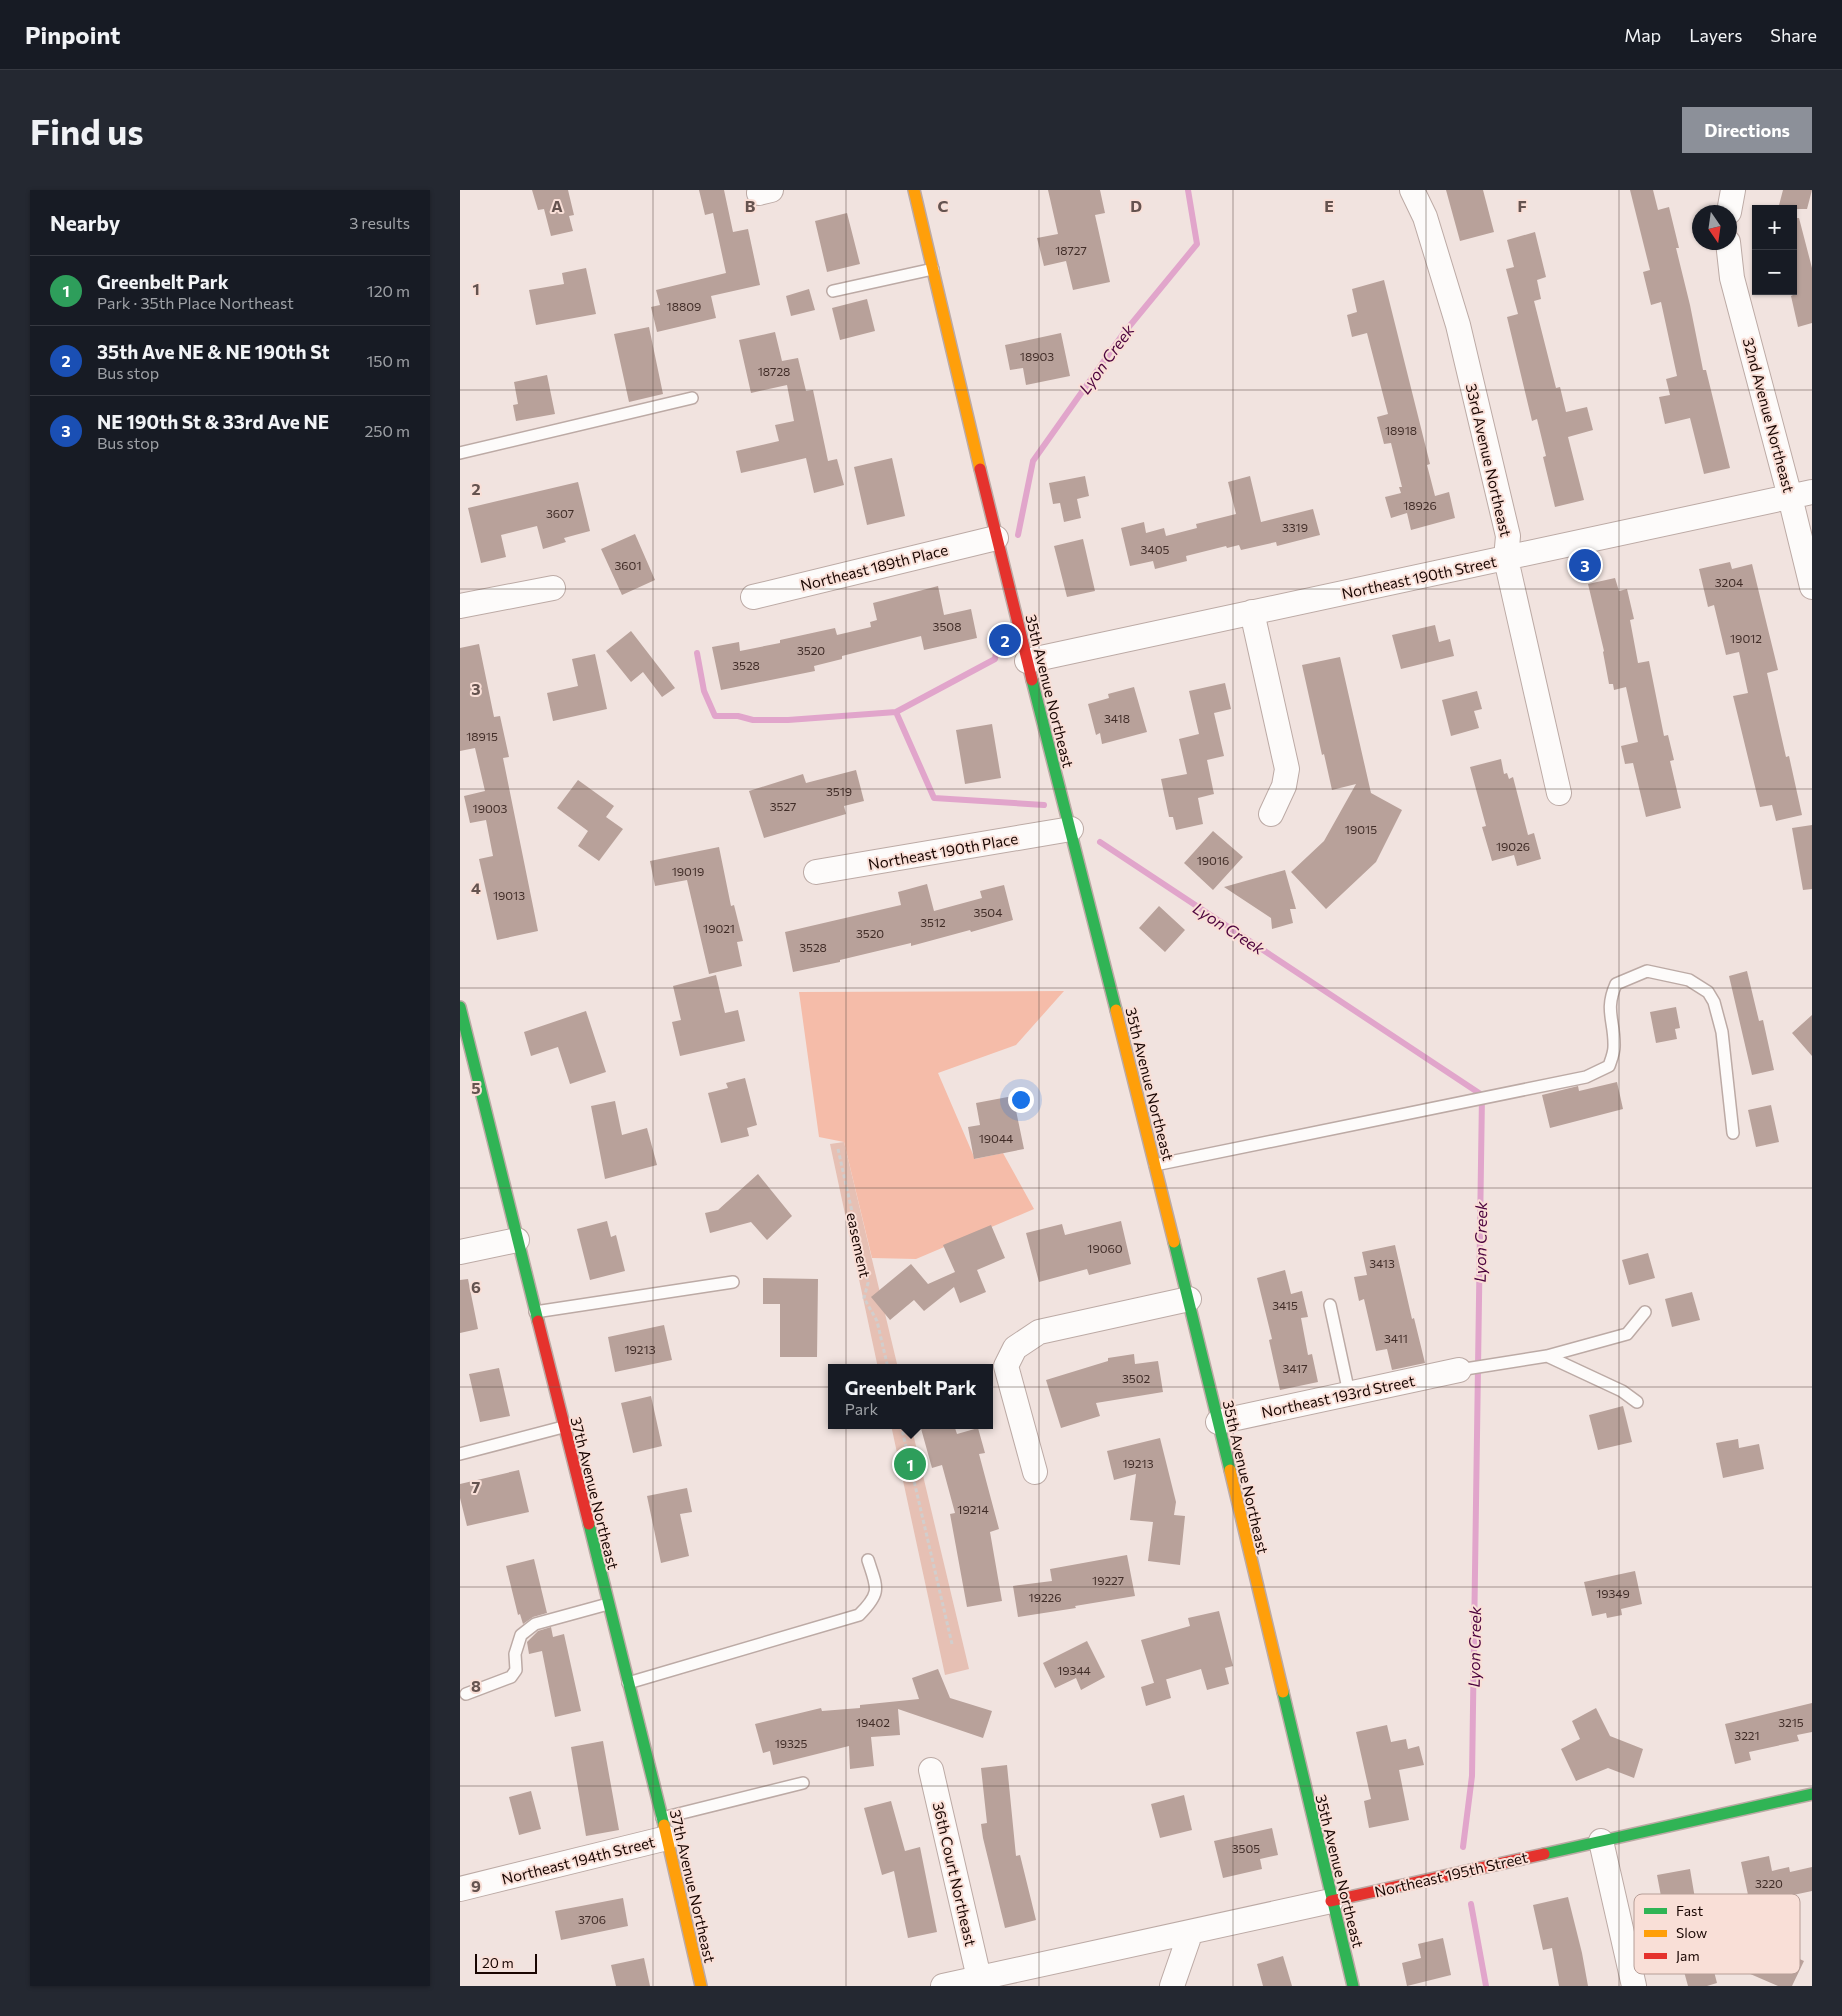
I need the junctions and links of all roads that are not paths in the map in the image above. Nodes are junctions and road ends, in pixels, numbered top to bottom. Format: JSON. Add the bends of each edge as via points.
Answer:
{"nodes":[{"id":1,"x":914,"y":190,"type":"edge"},
{"id":2,"x":1412,"y":190,"type":"edge"},
{"id":3,"x":1733,"y":190,"type":"edge"},
{"id":4,"x":1730,"y":205,"type":"edge"},
{"id":5,"x":1729,"y":250,"type":"edge"},
{"id":6,"x":933,"y":269,"type":"junction"},
{"id":7,"x":833,"y":292,"type":"dead end"},
{"id":8,"x":692,"y":398,"type":"dead end"},
{"id":9,"x":460,"y":453,"type":"edge"},
{"id":10,"x":1801,"y":494,"type":"edge"},
{"id":11,"x":996,"y":538,"type":"junction"},
{"id":12,"x":1506,"y":558,"type":"junction"},
{"id":13,"x":1812,"y":587,"type":"edge"},
{"id":14,"x":553,"y":588,"type":"dead end"},
{"id":15,"x":753,"y":597,"type":"dead end"},
{"id":16,"x":460,"y":606,"type":"edge"},
{"id":17,"x":1252,"y":612,"type":"junction"},
{"id":18,"x":1027,"y":661,"type":"junction"},
{"id":19,"x":1560,"y":793,"type":"dead end"},
{"id":20,"x":1271,"y":814,"type":"dead end"},
{"id":21,"x":1071,"y":829,"type":"junction"},
{"id":22,"x":816,"y":872,"type":"dead end"},
{"id":23,"x":460,"y":1006,"type":"edge"},
{"id":24,"x":1733,"y":1133,"type":"dead end"},
{"id":25,"x":1155,"y":1165,"type":"junction"},
{"id":26,"x":517,"y":1240,"type":"junction"},
{"id":27,"x":460,"y":1252,"type":"edge"},
{"id":28,"x":732,"y":1282,"type":"dead end"},
{"id":29,"x":1189,"y":1299,"type":"junction"},
{"id":30,"x":1330,"y":1305,"type":"dead end"},
{"id":31,"x":535,"y":1312,"type":"junction"},
{"id":32,"x":1645,"y":1312,"type":"dead end"},
{"id":33,"x":1547,"y":1356,"type":"junction"},
{"id":34,"x":1459,"y":1370,"type":"joint"},
{"id":35,"x":1349,"y":1393,"type":"junction"},
{"id":36,"x":1637,"y":1402,"type":"dead end"},
{"id":37,"x":1218,"y":1422,"type":"junction"},
{"id":38,"x":563,"y":1427,"type":"junction"},
{"id":39,"x":460,"y":1454,"type":"edge"},
{"id":40,"x":1036,"y":1472,"type":"dead end"},
{"id":41,"x":868,"y":1560,"type":"dead end"},
{"id":42,"x":608,"y":1604,"type":"junction"},
{"id":43,"x":628,"y":1683,"type":"junction"},
{"id":44,"x":466,"y":1694,"type":"dead end"},
{"id":45,"x":931,"y":1770,"type":"dead end"},
{"id":46,"x":803,"y":1783,"type":"dead end"},
{"id":47,"x":1812,"y":1794,"type":"edge"},
{"id":48,"x":664,"y":1828,"type":"junction"},
{"id":49,"x":1600,"y":1841,"type":"junction"},
{"id":50,"x":460,"y":1889,"type":"edge"},
{"id":51,"x":1331,"y":1901,"type":"junction"},
{"id":52,"x":1190,"y":1934,"type":"junction"},
{"id":53,"x":978,"y":1978,"type":"junction"},
{"id":54,"x":701,"y":1986,"type":"edge"},
{"id":55,"x":943,"y":1986,"type":"edge"},
{"id":56,"x":1172,"y":1986,"type":"edge"},
{"id":57,"x":1353,"y":1986,"type":"edge"},
{"id":58,"x":1634,"y":1986,"type":"edge"}],
"edges":[{"from":1,"to":6,"type":"street","name":"35th Avenue Northeast"},
{"from":2,"to":12,"type":"street","name":"33rd Avenue Northeast","via":[[1425,218],[1458,325],[1508,536]]},
{"from":3,"to":4,"type":"street"},
{"from":5,"to":10,"type":"street","name":"32nd Avenue Northeast","via":[[1732,278]]},
{"from":6,"to":7,"type":"lane"},
{"from":6,"to":11,"type":"street","name":"35th Avenue Northeast"},
{"from":8,"to":9,"type":"lane"},
{"from":10,"to":12,"type":"street","name":"Northeast 190th Street"},
{"from":10,"to":13,"type":"street","name":"32nd Avenue Northeast"},
{"from":11,"to":15,"type":"street","name":"Northeast 189th Place"},
{"from":11,"to":18,"type":"street","name":"35th Avenue Northeast"},
{"from":12,"to":17,"type":"street","name":"Northeast 190th Street"},
{"from":12,"to":19,"type":"street","name":"33rd Avenue Northeast"},
{"from":14,"to":16,"type":"street"},
{"from":17,"to":18,"type":"street","name":"Northeast 190th Street"},
{"from":17,"to":20,"type":"street","via":[[1287,769],[1284,786]]},
{"from":18,"to":21,"type":"street","name":"35th Avenue Northeast"},
{"from":21,"to":22,"type":"street","name":"Northeast 190th Place"},
{"from":21,"to":25,"type":"street","name":"35th Avenue Northeast"},
{"from":23,"to":26,"type":"street","name":"37th Avenue Northeast"},
{"from":24,"to":25,"type":"lane","via":[[1722,1032],[1714,1002],[1708,992],[1689,980],[1647,971],[1616,984],[1611,996],[1614,1048],[1609,1066],[1586,1077]]},
{"from":25,"to":29,"type":"street","name":"35th Avenue Northeast"},
{"from":26,"to":27,"type":"street"},
{"from":26,"to":31,"type":"street","name":"37th Avenue Northeast"},
{"from":28,"to":31,"type":"lane"},
{"from":29,"to":37,"type":"street","name":"35th Avenue Northeast"},
{"from":29,"to":40,"type":"street","via":[[1039,1332],[1015,1348],[1006,1366]]},
{"from":30,"to":35,"type":"lane"},
{"from":31,"to":38,"type":"street","name":"37th Avenue Northeast"},
{"from":32,"to":33,"type":"lane","via":[[1627,1334]]},
{"from":33,"to":34,"type":"lane"},
{"from":33,"to":36,"type":"lane","via":[[1622,1391]]},
{"from":34,"to":35,"type":"street","name":"Northeast 193rd Street"},
{"from":35,"to":37,"type":"street","name":"Northeast 193rd Street"},
{"from":37,"to":51,"type":"street","name":"35th Avenue Northeast"},
{"from":38,"to":39,"type":"lane"},
{"from":38,"to":42,"type":"street","name":"37th Avenue Northeast"},
{"from":41,"to":43,"type":"lane","via":[[877,1587],[873,1601],[859,1614]]},
{"from":42,"to":43,"type":"street","name":"37th Avenue Northeast"},
{"from":42,"to":44,"type":"lane","via":[[535,1624],[522,1635],[515,1654],[516,1670],[511,1677]]},
{"from":43,"to":48,"type":"street","name":"37th Avenue Northeast"},
{"from":45,"to":53,"type":"street","name":"36th Court Northeast"},
{"from":46,"to":48,"type":"lane"},
{"from":47,"to":49,"type":"street","name":"Northeast 195th Street"},
{"from":48,"to":50,"type":"street","name":"Northeast 194th Street"},
{"from":48,"to":54,"type":"street","name":"37th Avenue Northeast"},
{"from":49,"to":51,"type":"street","name":"Northeast 195th Street"},
{"from":49,"to":58,"type":"street"},
{"from":51,"to":52,"type":"street","name":"Northeast 195th Street"},
{"from":51,"to":57,"type":"street","name":"35th Avenue Northeast"},
{"from":52,"to":53,"type":"street","name":"Northeast 195th Street"},
{"from":52,"to":56,"type":"street"},
{"from":53,"to":55,"type":"street","name":"Northeast 195th Street"}]}
